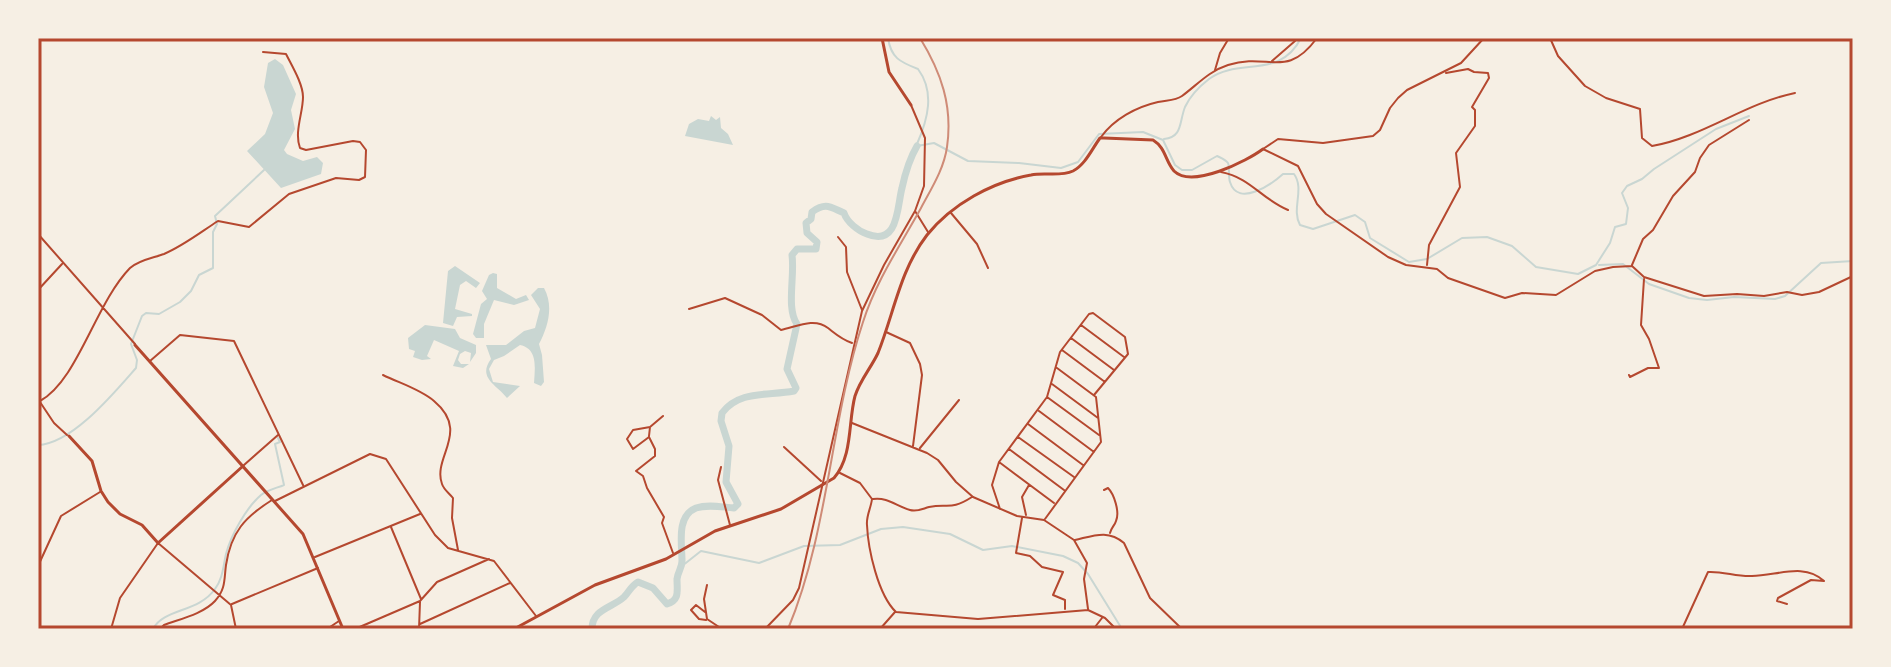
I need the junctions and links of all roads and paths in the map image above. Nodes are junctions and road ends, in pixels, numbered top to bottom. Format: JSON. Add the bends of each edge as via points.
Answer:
{"nodes":[{"id":1,"x":882,"y":38,"type":"edge"},
{"id":2,"x":1229,"y":38,"type":"edge"},
{"id":3,"x":1317,"y":38,"type":"edge"},
{"id":4,"x":1484,"y":38,"type":"edge"},
{"id":5,"x":1550,"y":38,"type":"edge"},
{"id":6,"x":1295,"y":41,"type":"dead end"},
{"id":7,"x":263,"y":52,"type":"dead end"},
{"id":8,"x":1271,"y":61,"type":"junction"},
{"id":9,"x":1215,"y":71,"type":"junction"},
{"id":10,"x":1445,"y":73,"type":"junction"},
{"id":11,"x":1795,"y":93,"type":"dead end"},
{"id":12,"x":911,"y":105,"type":"joint"},
{"id":13,"x":1749,"y":120,"type":"dead end"},
{"id":14,"x":1100,"y":138,"type":"junction"},
{"id":15,"x":1263,"y":149,"type":"junction"},
{"id":16,"x":1218,"y":171,"type":"junction"},
{"id":17,"x":1288,"y":210,"type":"dead end"},
{"id":18,"x":915,"y":211,"type":"junction"},
{"id":19,"x":951,"y":213,"type":"junction"},
{"id":20,"x":929,"y":233,"type":"junction"},
{"id":21,"x":38,"y":234,"type":"edge"},
{"id":22,"x":838,"y":237,"type":"dead end"},
{"id":23,"x":63,"y":263,"type":"junction"},
{"id":24,"x":1427,"y":266,"type":"junction"},
{"id":25,"x":1632,"y":266,"type":"junction"},
{"id":26,"x":988,"y":268,"type":"dead end"},
{"id":27,"x":1853,"y":276,"type":"edge"},
{"id":28,"x":1644,"y":277,"type":"junction"},
{"id":29,"x":38,"y":290,"type":"edge"},
{"id":30,"x":102,"y":308,"type":"junction"},
{"id":31,"x":689,"y":309,"type":"dead end"},
{"id":32,"x":862,"y":311,"type":"junction"},
{"id":33,"x":1081,"y":325,"type":"junction"},
{"id":34,"x":885,"y":331,"type":"junction"},
{"id":35,"x":1071,"y":338,"type":"junction"},
{"id":36,"x":853,"y":343,"type":"junction"},
{"id":37,"x":135,"y":345,"type":"joint"},
{"id":38,"x":1062,"y":350,"type":"junction"},
{"id":39,"x":1125,"y":358,"type":"junction"},
{"id":40,"x":150,"y":362,"type":"junction"},
{"id":41,"x":1056,"y":367,"type":"junction"},
{"id":42,"x":1115,"y":370,"type":"junction"},
{"id":43,"x":383,"y":375,"type":"dead end"},
{"id":44,"x":1629,"y":375,"type":"dead end"},
{"id":45,"x":1051,"y":383,"type":"junction"},
{"id":46,"x":1106,"y":383,"type":"junction"},
{"id":47,"x":1094,"y":395,"type":"junction"},
{"id":48,"x":1047,"y":397,"type":"junction"},
{"id":49,"x":39,"y":400,"type":"edge"},
{"id":50,"x":959,"y":400,"type":"dead end"},
{"id":51,"x":1038,"y":411,"type":"junction"},
{"id":52,"x":663,"y":416,"type":"dead end"},
{"id":53,"x":1099,"y":419,"type":"junction"},
{"id":54,"x":851,"y":422,"type":"junction"},
{"id":55,"x":1028,"y":424,"type":"junction"},
{"id":56,"x":650,"y":427,"type":"junction"},
{"id":57,"x":278,"y":434,"type":"junction"},
{"id":58,"x":1100,"y":435,"type":"junction"},
{"id":59,"x":69,"y":436,"type":"joint"},
{"id":60,"x":649,"y":437,"type":"junction"},
{"id":61,"x":1018,"y":437,"type":"junction"},
{"id":62,"x":913,"y":446,"type":"junction"},
{"id":63,"x":784,"y":447,"type":"dead end"},
{"id":64,"x":919,"y":449,"type":"junction"},
{"id":65,"x":1009,"y":449,"type":"junction"},
{"id":66,"x":1094,"y":452,"type":"junction"},
{"id":67,"x":999,"y":462,"type":"junction"},
{"id":68,"x":243,"y":466,"type":"junction"},
{"id":69,"x":1084,"y":466,"type":"junction"},
{"id":70,"x":721,"y":467,"type":"dead end"},
{"id":71,"x":839,"y":472,"type":"junction"},
{"id":72,"x":1075,"y":478,"type":"junction"},
{"id":73,"x":822,"y":484,"type":"junction"},
{"id":74,"x":1029,"y":485,"type":"junction"},
{"id":75,"x":303,"y":486,"type":"junction"},
{"id":76,"x":1104,"y":490,"type":"dead end"},
{"id":77,"x":101,"y":491,"type":"junction"},
{"id":78,"x":1065,"y":491,"type":"junction"},
{"id":79,"x":973,"y":497,"type":"junction"},
{"id":80,"x":872,"y":499,"type":"junction"},
{"id":81,"x":274,"y":500,"type":"junction"},
{"id":82,"x":1055,"y":504,"type":"junction"},
{"id":83,"x":1000,"y":509,"type":"junction"},
{"id":84,"x":422,"y":513,"type":"junction"},
{"id":85,"x":1025,"y":516,"type":"junction"},
{"id":86,"x":1044,"y":520,"type":"junction"},
{"id":87,"x":391,"y":526,"type":"junction"},
{"id":88,"x":730,"y":526,"type":"junction"},
{"id":89,"x":1109,"y":534,"type":"junction"},
{"id":90,"x":1074,"y":540,"type":"junction"},
{"id":91,"x":158,"y":543,"type":"junction"},
{"id":92,"x":458,"y":551,"type":"junction"},
{"id":93,"x":673,"y":555,"type":"junction"},
{"id":94,"x":314,"y":558,"type":"junction"},
{"id":95,"x":490,"y":558,"type":"junction"},
{"id":96,"x":38,"y":566,"type":"edge"},
{"id":97,"x":318,"y":568,"type":"junction"},
{"id":98,"x":512,"y":582,"type":"junction"},
{"id":99,"x":707,"y":585,"type":"dead end"},
{"id":100,"x":219,"y":595,"type":"junction"},
{"id":101,"x":420,"y":600,"type":"junction"},
{"id":102,"x":1787,"y":604,"type":"dead end"},
{"id":103,"x":231,"y":605,"type":"junction"},
{"id":104,"x":1088,"y":610,"type":"junction"},
{"id":105,"x":1065,"y":611,"type":"junction"},
{"id":106,"x":706,"y":612,"type":"junction"},
{"id":107,"x":896,"y":612,"type":"junction"},
{"id":108,"x":536,"y":616,"type":"junction"},
{"id":109,"x":1103,"y":617,"type":"junction"},
{"id":110,"x":707,"y":619,"type":"junction"},
{"id":111,"x":340,"y":620,"type":"junction"},
{"id":112,"x":420,"y":624,"type":"junction"},
{"id":113,"x":1095,"y":627,"type":"edge"},
{"id":114,"x":111,"y":628,"type":"edge"},
{"id":115,"x":120,"y":629,"type":"edge"},
{"id":116,"x":160,"y":629,"type":"edge"},
{"id":117,"x":236,"y":629,"type":"edge"},
{"id":118,"x":327,"y":629,"type":"edge"},
{"id":119,"x":343,"y":629,"type":"edge"},
{"id":120,"x":355,"y":629,"type":"edge"},
{"id":121,"x":419,"y":629,"type":"edge"},
{"id":122,"x":514,"y":629,"type":"edge"},
{"id":123,"x":722,"y":629,"type":"edge"},
{"id":124,"x":765,"y":629,"type":"edge"},
{"id":125,"x":880,"y":629,"type":"edge"},
{"id":126,"x":1116,"y":629,"type":"edge"},
{"id":127,"x":1182,"y":629,"type":"edge"},
{"id":128,"x":1682,"y":629,"type":"edge"}],
"edges":[{"from":1,"to":12,"type":"street","via":[[889,72]]},
{"from":2,"to":9,"type":"street"},
{"from":3,"to":8,"type":"street","via":[[1300,58]]},
{"from":4,"to":10,"type":"street"},
{"from":5,"to":11,"type":"street","via":[[1558,56],[1585,86],[1640,109],[1642,138],[1652,146],[1680,139],[1761,101]]},
{"from":6,"to":8,"type":"street"},
{"from":7,"to":30,"type":"street","via":[[286,54],[303,94],[300,148],[360,142],[366,150],[365,177],[327,179],[289,194],[249,227],[218,221],[166,253],[132,266]]},
{"from":8,"to":9,"type":"street","via":[[1245,61]]},
{"from":9,"to":14,"type":"street","via":[[1180,98],[1127,114]]},
{"from":10,"to":15,"type":"street","via":[[1407,90],[1373,136],[1323,143],[1278,139]]},
{"from":10,"to":24,"type":"street","via":[[1468,69],[1488,73],[1489,78],[1472,107],[1475,126],[1456,153],[1460,187],[1429,245]]},
{"from":12,"to":18,"type":"street","via":[[926,146],[924,186]]},
{"from":13,"to":25,"type":"street","via":[[1709,145],[1695,172],[1643,239]]},
{"from":14,"to":16,"type":"street","via":[[1150,139],[1161,147],[1173,170],[1185,176]]},
{"from":14,"to":19,"type":"street","via":[[1073,170],[1000,184]]},
{"from":15,"to":16,"type":"street"},
{"from":15,"to":24,"type":"street","via":[[1298,166],[1326,214],[1388,257]]},
{"from":16,"to":17,"type":"street","via":[[1242,178],[1267,201]]},
{"from":18,"to":20,"type":"street"},
{"from":18,"to":32,"type":"street"},
{"from":19,"to":20,"type":"street"},
{"from":19,"to":26,"type":"street","via":[[977,244]]},
{"from":20,"to":34,"type":"street","via":[[902,282]]},
{"from":21,"to":23,"type":"street"},
{"from":22,"to":32,"type":"street","via":[[846,247],[847,272]]},
{"from":23,"to":29,"type":"street"},
{"from":23,"to":30,"type":"street"},
{"from":24,"to":25,"type":"street","via":[[1505,298],[1556,295],[1595,271]]},
{"from":25,"to":28,"type":"street"},
{"from":27,"to":28,"type":"street","via":[[1802,295],[1716,297]]},
{"from":28,"to":44,"type":"street","via":[[1641,325],[1659,368]]},
{"from":30,"to":37,"type":"street"},
{"from":30,"to":49,"type":"street","via":[[66,378]]},
{"from":31,"to":36,"type":"street","via":[[725,298],[762,315],[776,328],[823,325]]},
{"from":32,"to":36,"type":"street"},
{"from":33,"to":35,"type":"street"},
{"from":33,"to":39,"type":"street"},
{"from":33,"to":39,"type":"street","via":[[1093,313],[1104,321],[1125,337]]},
{"from":34,"to":54,"type":"street","via":[[856,392]]},
{"from":34,"to":62,"type":"street","via":[[910,343],[920,364]]},
{"from":35,"to":38,"type":"street"},
{"from":35,"to":42,"type":"street"},
{"from":36,"to":73,"type":"street"},
{"from":37,"to":40,"type":"street"},
{"from":38,"to":41,"type":"street"},
{"from":38,"to":46,"type":"street"},
{"from":39,"to":42,"type":"street"},
{"from":40,"to":57,"type":"street","via":[[180,335],[234,341]]},
{"from":40,"to":68,"type":"street"},
{"from":41,"to":45,"type":"street"},
{"from":41,"to":47,"type":"street"},
{"from":42,"to":46,"type":"street"},
{"from":43,"to":92,"type":"street","via":[[433,399],[447,419],[450,440],[440,479],[453,498]]},
{"from":45,"to":48,"type":"street"},
{"from":45,"to":53,"type":"street"},
{"from":46,"to":47,"type":"street"},
{"from":47,"to":53,"type":"street"},
{"from":48,"to":51,"type":"street"},
{"from":48,"to":58,"type":"street"},
{"from":49,"to":59,"type":"street"},
{"from":50,"to":64,"type":"street"},
{"from":51,"to":55,"type":"street"},
{"from":51,"to":66,"type":"street"},
{"from":52,"to":56,"type":"street"},
{"from":53,"to":58,"type":"street"},
{"from":54,"to":62,"type":"street"},
{"from":54,"to":71,"type":"street"},
{"from":55,"to":61,"type":"street"},
{"from":55,"to":69,"type":"street"},
{"from":56,"to":60,"type":"street"},
{"from":56,"to":60,"type":"street","via":[[633,430],[627,439],[633,449]]},
{"from":57,"to":68,"type":"street"},
{"from":57,"to":75,"type":"street"},
{"from":58,"to":66,"type":"street"},
{"from":59,"to":77,"type":"street","via":[[92,461]]},
{"from":60,"to":93,"type":"street","via":[[655,456],[636,471],[660,508]]},
{"from":61,"to":65,"type":"street"},
{"from":61,"to":72,"type":"street"},
{"from":62,"to":64,"type":"street"},
{"from":63,"to":73,"type":"street"},
{"from":64,"to":79,"type":"street","via":[[938,460]]},
{"from":65,"to":67,"type":"street"},
{"from":65,"to":78,"type":"street"},
{"from":66,"to":69,"type":"street"},
{"from":67,"to":74,"type":"street"},
{"from":67,"to":83,"type":"street","via":[[992,485]]},
{"from":68,"to":81,"type":"street"},
{"from":68,"to":91,"type":"street"},
{"from":69,"to":72,"type":"street"},
{"from":70,"to":88,"type":"street","via":[[718,480]]},
{"from":71,"to":73,"type":"street"},
{"from":71,"to":80,"type":"street","via":[[856,480]]},
{"from":72,"to":78,"type":"street"},
{"from":73,"to":88,"type":"street","via":[[771,514]]},
{"from":73,"to":124,"type":"street","via":[[796,595]]},
{"from":74,"to":82,"type":"street"},
{"from":74,"to":85,"type":"street","via":[[1022,497]]},
{"from":75,"to":81,"type":"street"},
{"from":75,"to":84,"type":"street","via":[[370,454],[379,455]]},
{"from":76,"to":89,"type":"street","via":[[1113,492],[1117,516]]},
{"from":77,"to":91,"type":"street","via":[[116,511],[142,525]]},
{"from":77,"to":96,"type":"street","via":[[61,516]]},
{"from":78,"to":82,"type":"street"},
{"from":79,"to":80,"type":"street","via":[[952,508],[917,511]]},
{"from":79,"to":83,"type":"street"},
{"from":80,"to":107,"type":"street","via":[[867,530],[882,594]]},
{"from":81,"to":94,"type":"street","via":[[303,534]]},
{"from":81,"to":100,"type":"street","via":[[249,515],[233,538]]},
{"from":82,"to":86,"type":"street"},
{"from":83,"to":85,"type":"street"},
{"from":84,"to":87,"type":"street"},
{"from":84,"to":92,"type":"street","via":[[445,545]]},
{"from":85,"to":86,"type":"street"},
{"from":85,"to":105,"type":"street","via":[[1016,552],[1063,572],[1053,595],[1065,600]]},
{"from":86,"to":90,"type":"street"},
{"from":87,"to":94,"type":"street"},
{"from":87,"to":101,"type":"street"},
{"from":88,"to":93,"type":"street"},
{"from":89,"to":90,"type":"street"},
{"from":89,"to":127,"type":"street","via":[[1124,543],[1150,598]]},
{"from":90,"to":104,"type":"street","via":[[1087,563]]},
{"from":91,"to":100,"type":"street"},
{"from":91,"to":114,"type":"street","via":[[120,598]]},
{"from":92,"to":95,"type":"street"},
{"from":93,"to":108,"type":"street","via":[[595,585]]},
{"from":94,"to":97,"type":"street"},
{"from":95,"to":98,"type":"street"},
{"from":95,"to":101,"type":"street","via":[[437,582]]},
{"from":97,"to":103,"type":"street"},
{"from":97,"to":111,"type":"street"},
{"from":98,"to":108,"type":"street"},
{"from":98,"to":112,"type":"street"},
{"from":99,"to":106,"type":"street"},
{"from":100,"to":103,"type":"street"},
{"from":100,"to":116,"type":"street","via":[[202,610]]},
{"from":101,"to":112,"type":"street"},
{"from":101,"to":120,"type":"street"},
{"from":102,"to":128,"type":"street","via":[[1778,598],[1811,580],[1824,581],[1797,570],[1750,576],[1708,572]]},
{"from":103,"to":117,"type":"street"},
{"from":104,"to":105,"type":"street"},
{"from":104,"to":109,"type":"street"},
{"from":105,"to":107,"type":"street","via":[[978,619]]},
{"from":106,"to":110,"type":"street"},
{"from":106,"to":110,"type":"street","via":[[696,605],[691,610]]},
{"from":107,"to":125,"type":"street"},
{"from":108,"to":122,"type":"street"},
{"from":109,"to":113,"type":"street"},
{"from":109,"to":126,"type":"street"},
{"from":110,"to":123,"type":"street"},
{"from":111,"to":118,"type":"street"},
{"from":111,"to":119,"type":"street"},
{"from":112,"to":121,"type":"street"},
{"from":114,"to":115,"type":"street"}]}
